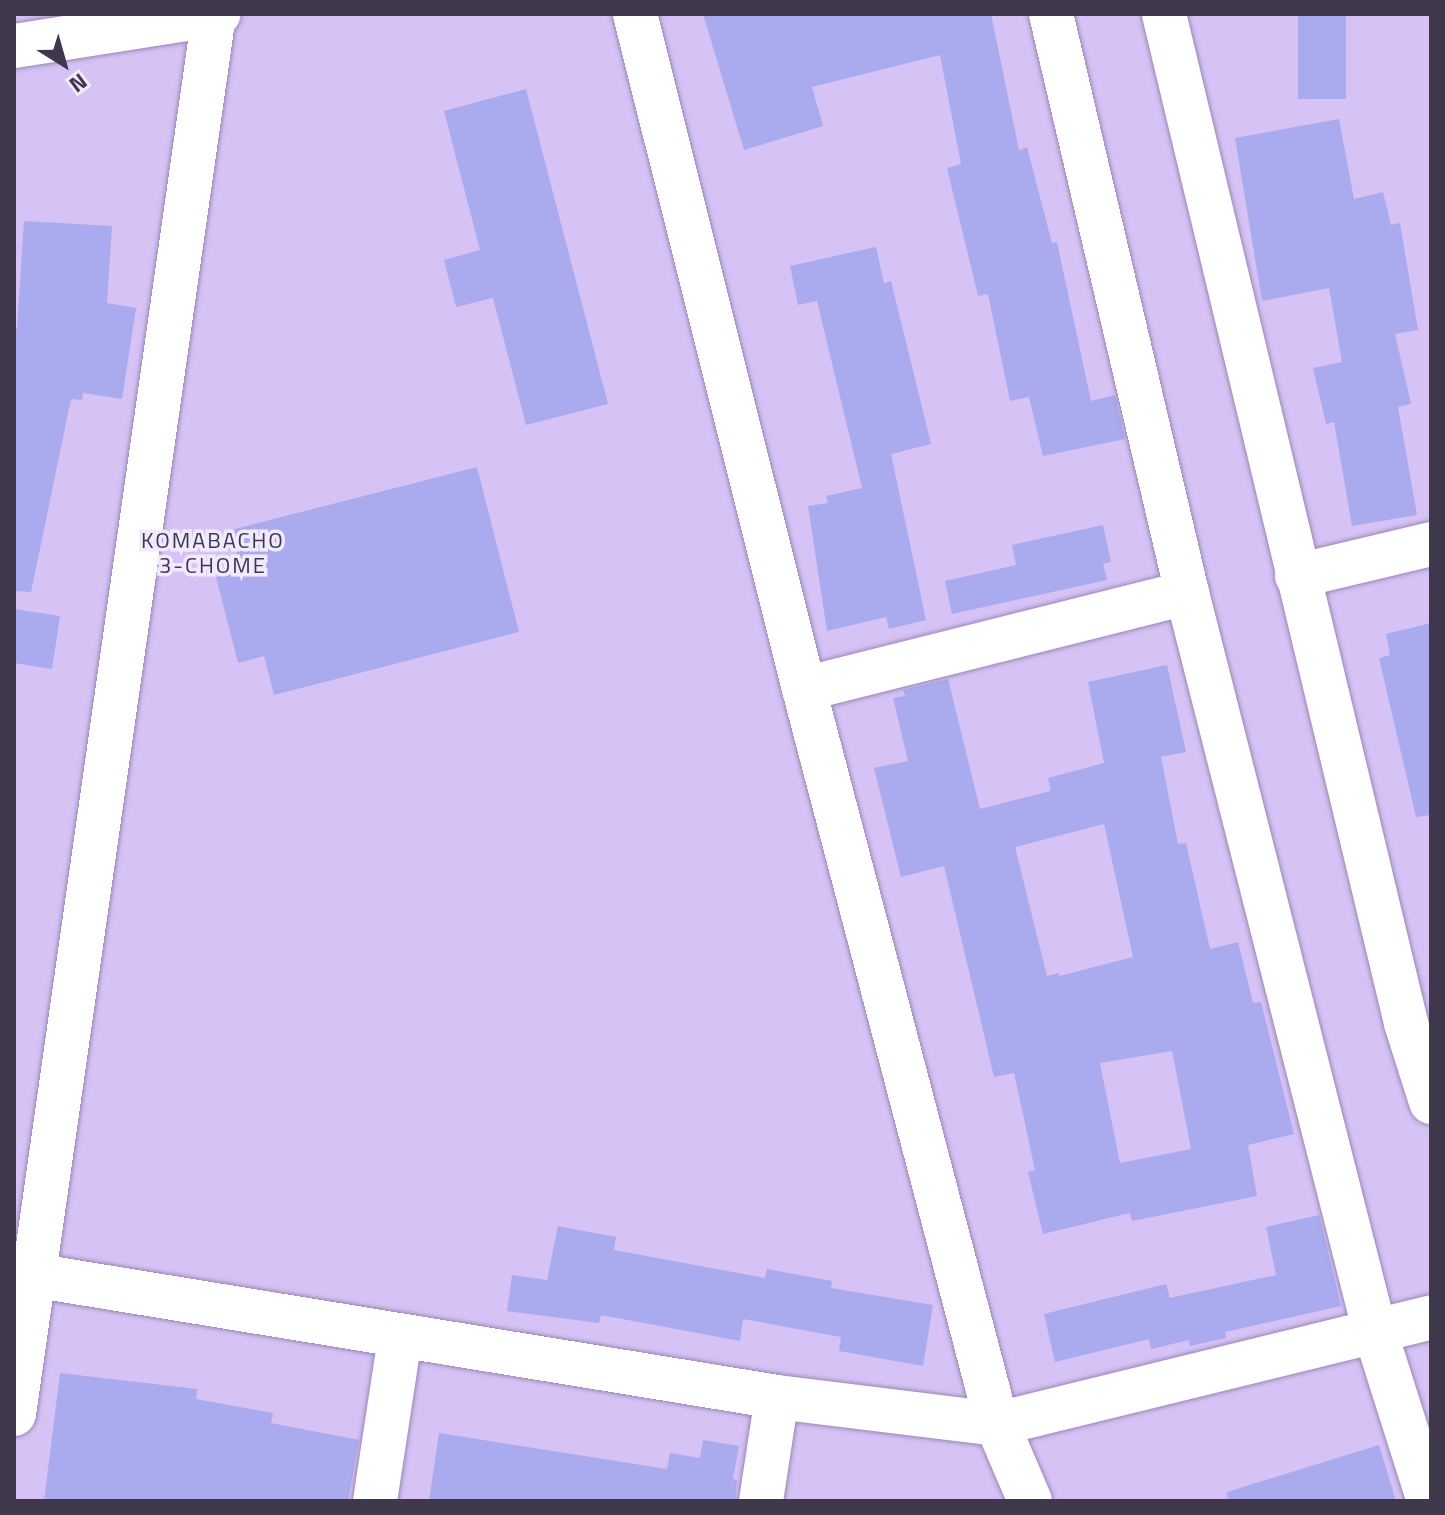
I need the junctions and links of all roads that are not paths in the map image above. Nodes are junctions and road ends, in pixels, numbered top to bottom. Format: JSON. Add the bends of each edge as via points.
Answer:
{"nodes":[{"id":1,"x":215,"y":14,"type":"edge"},
{"id":2,"x":635,"y":14,"type":"edge"},
{"id":3,"x":1051,"y":14,"type":"edge"},
{"id":4,"x":1164,"y":14,"type":"edge"},
{"id":5,"x":14,"y":46,"type":"edge"},
{"id":6,"x":1431,"y":544,"type":"edge"},
{"id":7,"x":1297,"y":576,"type":"junction"},
{"id":8,"x":1187,"y":593,"type":"junction"},
{"id":9,"x":804,"y":689,"type":"junction"},
{"id":10,"x":1431,"y":1102,"type":"edge"},
{"id":11,"x":24,"y":1273,"type":"edge"},
{"id":12,"x":1431,"y":1317,"type":"edge"},
{"id":13,"x":1374,"y":1328,"type":"junction"},
{"id":14,"x":400,"y":1338,"type":"junction"},
{"id":15,"x":777,"y":1397,"type":"junction"},
{"id":16,"x":14,"y":1414,"type":"edge"},
{"id":17,"x":997,"y":1424,"type":"junction"},
{"id":18,"x":375,"y":1501,"type":"edge"},
{"id":19,"x":761,"y":1501,"type":"edge"},
{"id":20,"x":1030,"y":1501,"type":"edge"},
{"id":21,"x":1429,"y":1501,"type":"edge"}],
"edges":[{"from":1,"to":5,"type":"street"},
{"from":1,"to":11,"type":"street"},
{"from":2,"to":9,"type":"street"},
{"from":3,"to":8,"type":"street"},
{"from":4,"to":7,"type":"street"},
{"from":6,"to":7,"type":"street"},
{"from":7,"to":10,"type":"street","via":[[1406,1023]]},
{"from":8,"to":9,"type":"street"},
{"from":8,"to":13,"type":"street"},
{"from":9,"to":17,"type":"street"},
{"from":11,"to":14,"type":"street"},
{"from":11,"to":16,"type":"street"},
{"from":12,"to":13,"type":"street"},
{"from":13,"to":17,"type":"street"},
{"from":13,"to":21,"type":"street"},
{"from":14,"to":15,"type":"street"},
{"from":14,"to":18,"type":"street"},
{"from":15,"to":17,"type":"street"},
{"from":15,"to":19,"type":"street"},
{"from":17,"to":20,"type":"street"}]}
